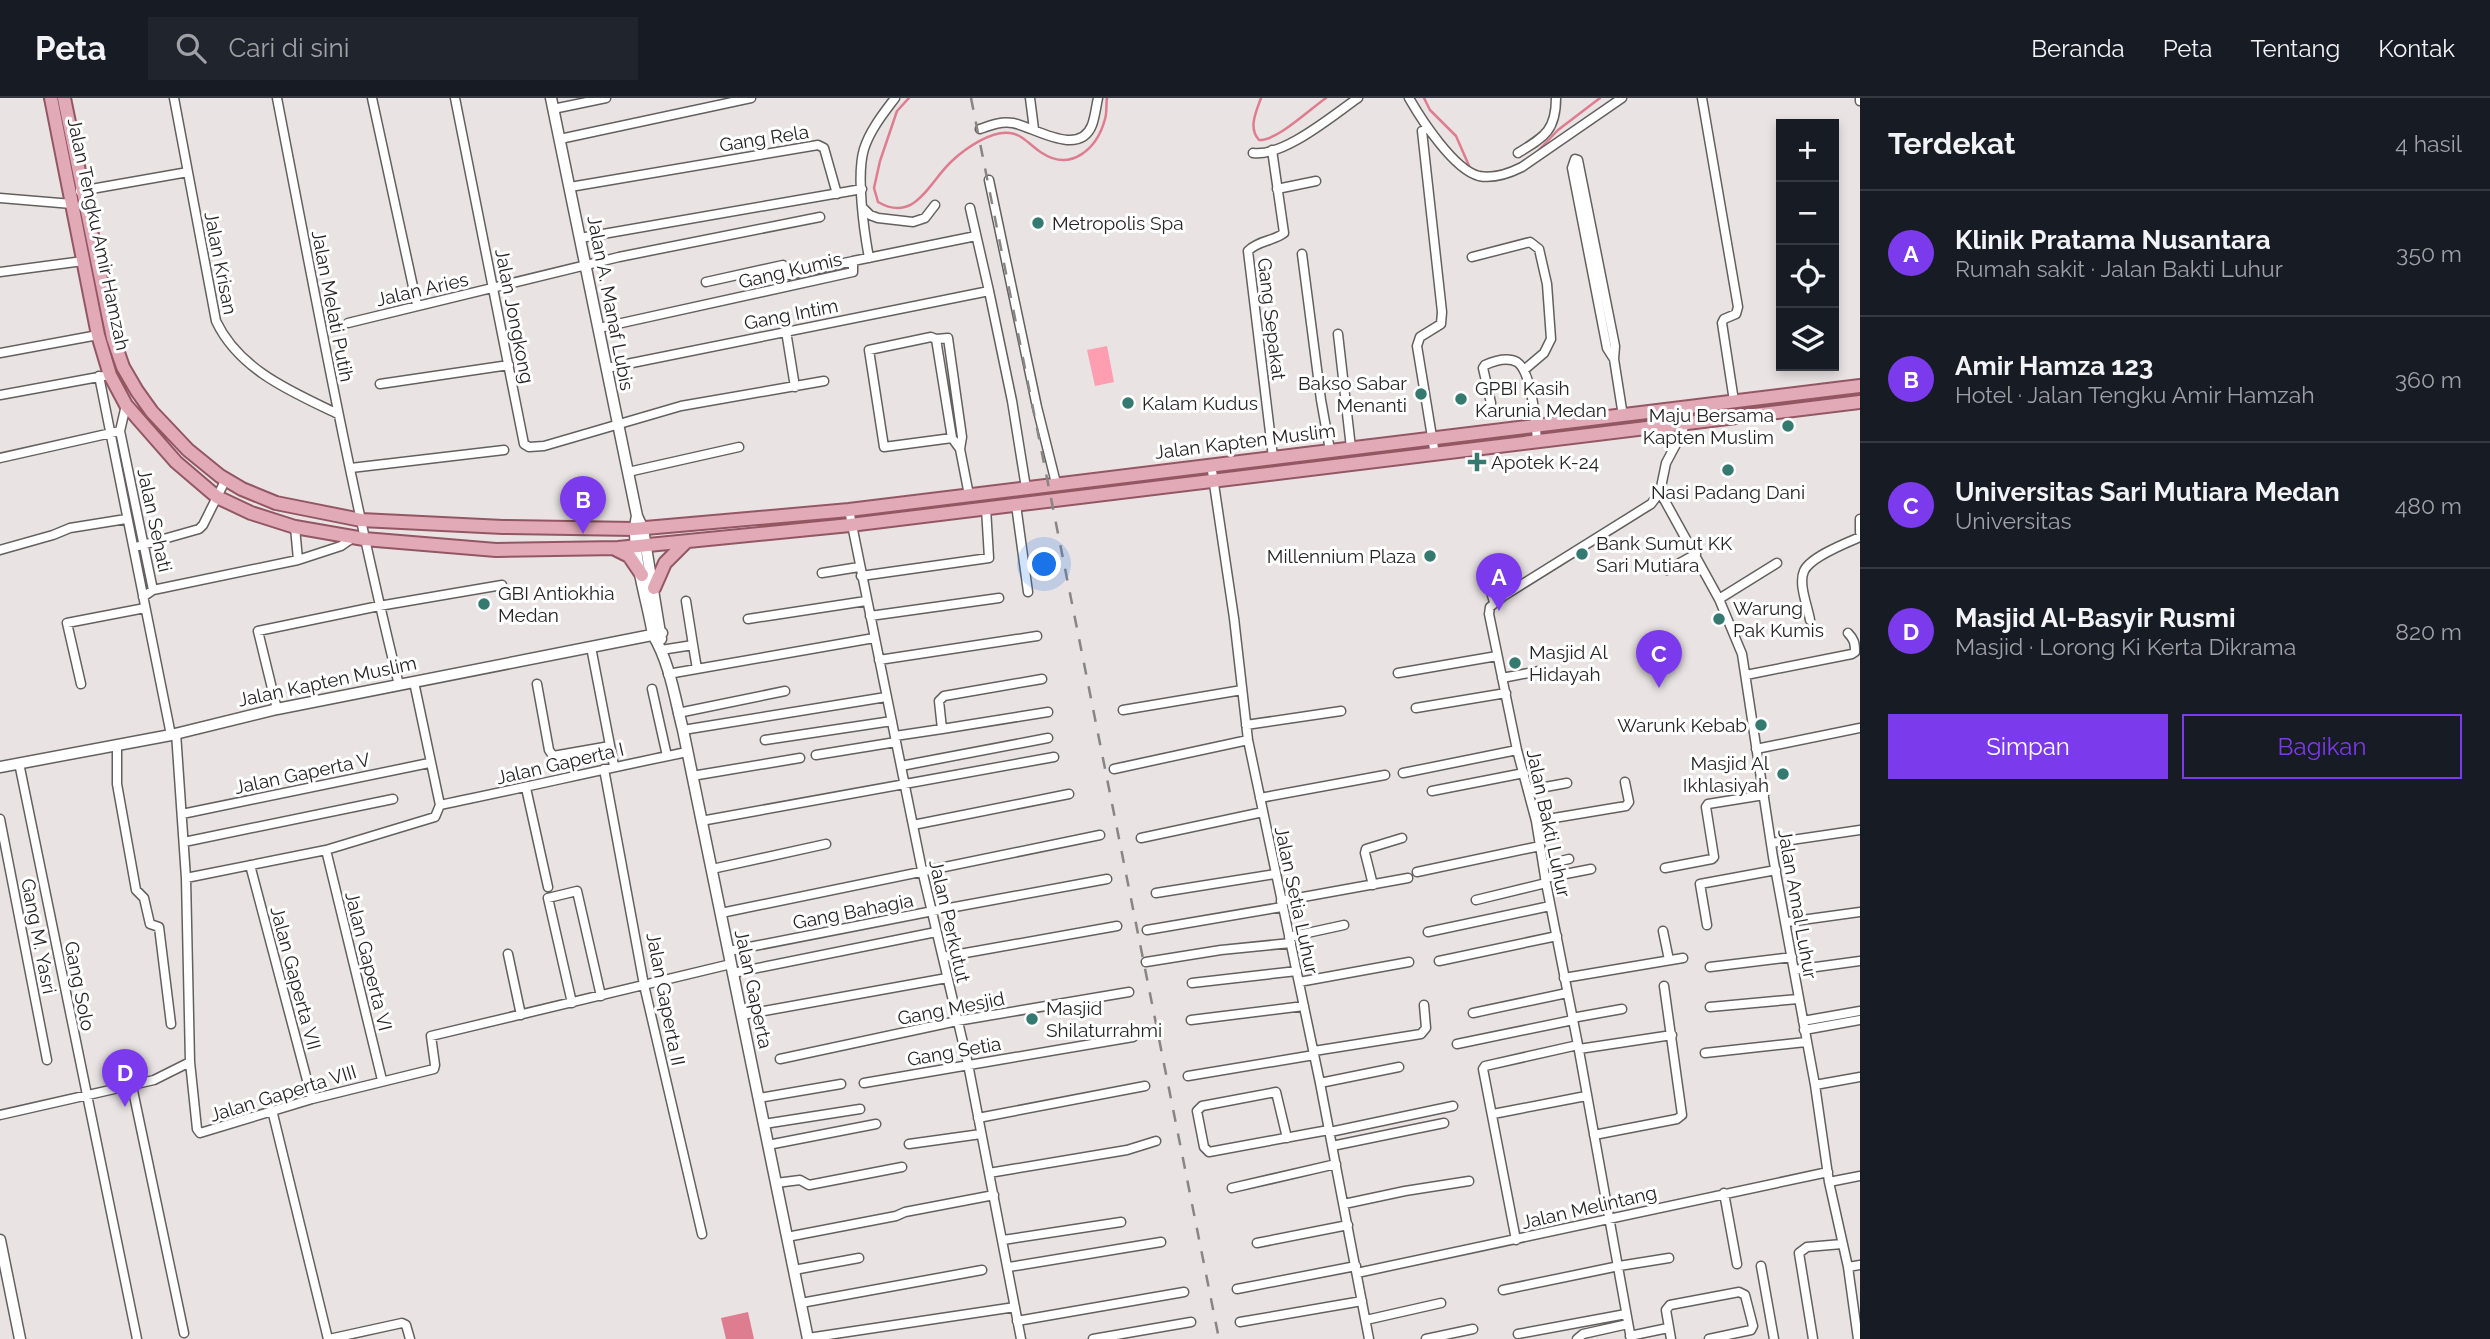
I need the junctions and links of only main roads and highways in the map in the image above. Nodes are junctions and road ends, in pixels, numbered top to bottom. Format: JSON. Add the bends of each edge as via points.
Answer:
{"nodes":[{"id":1,"x":51,"y":98,"type":"edge"},
{"id":2,"x":64,"y":98,"type":"edge"},
{"id":3,"x":75,"y":196,"type":"junction"},
{"id":4,"x":1860,"y":386,"type":"edge"},
{"id":5,"x":1860,"y":402,"type":"edge"},
{"id":6,"x":638,"y":524,"type":"joint"},
{"id":7,"x":685,"y":542,"type":"junction"},
{"id":8,"x":641,"y":546,"type":"joint"},
{"id":9,"x":614,"y":548,"type":"junction"},
{"id":10,"x":642,"y":575,"type":"road end"},
{"id":11,"x":654,"y":588,"type":"road end"}],
"edges":[{"from":1,"to":3,"type":"main road","name":"Jalan Tengku Amir Hamzah"},
{"from":2,"to":3,"type":"main road","name":"Jalan Tengku Amir Hamzah"},
{"from":3,"to":6,"type":"main road","name":"Jalan Tengku Amir Hamzah","via":[[124,367],[152,412],[188,450],[226,479],[276,503],[361,520],[503,527]]},
{"from":3,"to":9,"type":"main road","name":"Jalan Tengku Amir Hamzah","via":[[105,376],[176,461],[218,497],[295,527],[359,538],[496,550]]},
{"from":4,"to":6,"type":"main road","name":"Jalan Kapten Muslim","via":[[849,510]]},
{"from":5,"to":7,"type":"main road","name":"Jalan Kapten Muslim"},
{"from":7,"to":8,"type":"main road","name":"Jalan Kapten Muslim"},
{"from":7,"to":11,"type":"main road","via":[[665,563]]},
{"from":8,"to":9,"type":"main road","name":"Jalan Tengku Amir Hamzah"},
{"from":9,"to":10,"type":"main road","via":[[629,556]]}]}
